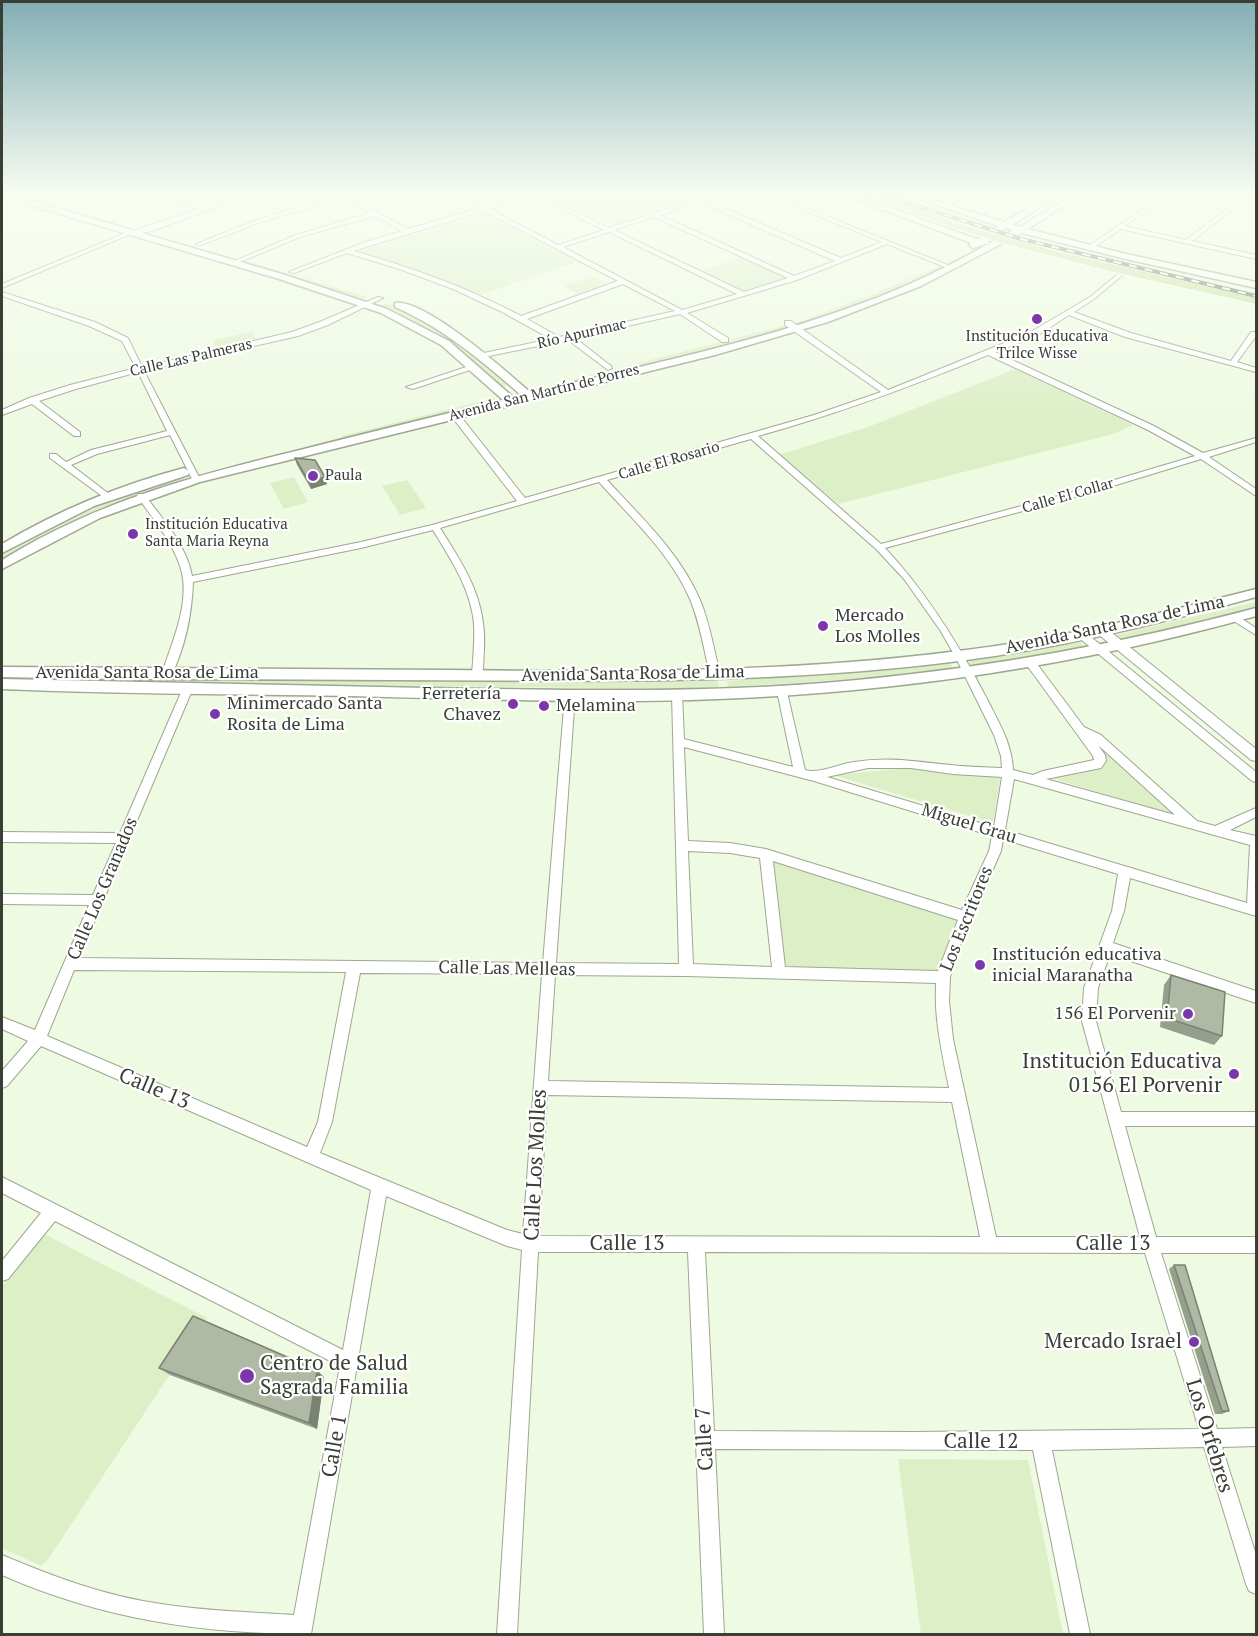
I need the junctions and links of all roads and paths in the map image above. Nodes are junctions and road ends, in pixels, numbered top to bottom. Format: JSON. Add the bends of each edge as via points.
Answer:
{"nodes":[{"id":1,"x":36,"y":271,"type":"edge"},
{"id":2,"x":260,"y":271,"type":"edge"},
{"id":3,"x":413,"y":271,"type":"edge"},
{"id":4,"x":603,"y":271,"type":"edge"},
{"id":5,"x":695,"y":271,"type":"edge"},
{"id":6,"x":778,"y":271,"type":"edge"},
{"id":7,"x":815,"y":271,"type":"edge"},
{"id":8,"x":920,"y":271,"type":"edge"},
{"id":9,"x":944,"y":271,"type":"edge"},
{"id":10,"x":1160,"y":271,"type":"edge"},
{"id":11,"x":1195,"y":271,"type":"edge"},
{"id":12,"x":292,"y":272,"type":"edge"},
{"id":13,"x":1123,"y":272,"type":"joint"},
{"id":14,"x":795,"y":279,"type":"junction"},
{"id":15,"x":623,"y":282,"type":"junction"},
{"id":16,"x":1257,"y":285,"type":"edge"},
{"id":17,"x":2,"y":286,"type":"edge"},
{"id":18,"x":1257,"y":292,"type":"edge"},
{"id":19,"x":2,"y":294,"type":"edge"},
{"id":20,"x":744,"y":295,"type":"junction"},
{"id":21,"x":380,"y":298,"type":"junction"},
{"id":22,"x":1257,"y":301,"type":"edge"},
{"id":23,"x":367,"y":304,"type":"junction"},
{"id":24,"x":681,"y":312,"type":"junction"},
{"id":25,"x":1070,"y":313,"type":"junction"},
{"id":26,"x":522,"y":318,"type":"junction"},
{"id":27,"x":792,"y":326,"type":"junction"},
{"id":28,"x":1254,"y":334,"type":"dead end"},
{"id":29,"x":569,"y":337,"type":"junction"},
{"id":30,"x":557,"y":339,"type":"junction"},
{"id":31,"x":725,"y":340,"type":"junction"},
{"id":32,"x":990,"y":353,"type":"junction"},
{"id":33,"x":482,"y":356,"type":"junction"},
{"id":34,"x":1232,"y":364,"type":"junction"},
{"id":35,"x":475,"y":367,"type":"junction"},
{"id":36,"x":608,"y":368,"type":"junction"},
{"id":37,"x":141,"y":369,"type":"junction"},
{"id":38,"x":1257,"y":370,"type":"edge"},
{"id":39,"x":410,"y":387,"type":"dead end"},
{"id":40,"x":524,"y":393,"type":"junction"},
{"id":41,"x":887,"y":393,"type":"junction"},
{"id":42,"x":507,"y":398,"type":"junction"},
{"id":43,"x":32,"y":400,"type":"junction"},
{"id":44,"x":2,"y":413,"type":"edge"},
{"id":45,"x":455,"y":415,"type":"junction"},
{"id":46,"x":173,"y":432,"type":"junction"},
{"id":47,"x":78,"y":434,"type":"dead end"},
{"id":48,"x":754,"y":437,"type":"junction"},
{"id":49,"x":338,"y":439,"type":"junction"},
{"id":50,"x":1257,"y":440,"type":"edge"},
{"id":51,"x":53,"y":456,"type":"dead end"},
{"id":52,"x":1203,"y":457,"type":"junction"},
{"id":53,"x":65,"y":465,"type":"junction"},
{"id":54,"x":194,"y":474,"type":"junction"},
{"id":55,"x":602,"y":480,"type":"junction"},
{"id":56,"x":1257,"y":493,"type":"edge"},
{"id":57,"x":106,"y":496,"type":"junction"},
{"id":58,"x":141,"y":496,"type":"junction"},
{"id":59,"x":523,"y":502,"type":"junction"},
{"id":60,"x":41,"y":525,"type":"junction"},
{"id":61,"x":435,"y":527,"type":"junction"},
{"id":62,"x":56,"y":532,"type":"junction"},
{"id":63,"x":879,"y":547,"type":"junction"},
{"id":64,"x":2,"y":549,"type":"edge"},
{"id":65,"x":2,"y":564,"type":"edge"},
{"id":66,"x":188,"y":580,"type":"junction"},
{"id":67,"x":1257,"y":593,"type":"edge"},
{"id":68,"x":1257,"y":612,"type":"edge"},
{"id":69,"x":1236,"y":618,"type":"junction"},
{"id":70,"x":1102,"y":631,"type":"junction"},
{"id":71,"x":1257,"y":632,"type":"edge"},
{"id":72,"x":1082,"y":635,"type":"junction"},
{"id":73,"x":1119,"y":646,"type":"junction"},
{"id":74,"x":1099,"y":650,"type":"junction"},
{"id":75,"x":960,"y":656,"type":"junction"},
{"id":76,"x":1030,"y":662,"type":"junction"},
{"id":77,"x":2,"y":672,"type":"edge"},
{"id":78,"x":968,"y":672,"type":"junction"},
{"id":79,"x":167,"y":673,"type":"junction"},
{"id":80,"x":715,"y":675,"type":"junction"},
{"id":81,"x":477,"y":676,"type":"junction"},
{"id":82,"x":2,"y":684,"type":"edge"},
{"id":83,"x":188,"y":688,"type":"junction"},
{"id":84,"x":782,"y":691,"type":"junction"},
{"id":85,"x":570,"y":695,"type":"junction"},
{"id":86,"x":677,"y":695,"type":"junction"},
{"id":87,"x":1081,"y":730,"type":"junction"},
{"id":88,"x":680,"y":742,"type":"junction"},
{"id":89,"x":1257,"y":756,"type":"edge"},
{"id":90,"x":800,"y":773,"type":"junction"},
{"id":91,"x":1009,"y":773,"type":"junction"},
{"id":92,"x":814,"y":777,"type":"junction"},
{"id":93,"x":1257,"y":778,"type":"edge"},
{"id":94,"x":1035,"y":780,"type":"junction"},
{"id":95,"x":1257,"y":812,"type":"edge"},
{"id":96,"x":1195,"y":825,"type":"junction"},
{"id":97,"x":1216,"y":831,"type":"junction"},
{"id":98,"x":999,"y":834,"type":"junction"},
{"id":99,"x":2,"y":837,"type":"edge"},
{"id":100,"x":125,"y":838,"type":"junction"},
{"id":101,"x":1256,"y":842,"type":"edge"},
{"id":102,"x":681,"y":846,"type":"junction"},
{"id":103,"x":766,"y":854,"type":"junction"},
{"id":104,"x":1125,"y":871,"type":"junction"},
{"id":105,"x":2,"y":899,"type":"edge"},
{"id":106,"x":99,"y":900,"type":"junction"},
{"id":107,"x":1255,"y":911,"type":"edge"},
{"id":108,"x":964,"y":916,"type":"junction"},
{"id":109,"x":1107,"y":947,"type":"junction"},
{"id":110,"x":71,"y":964,"type":"junction"},
{"id":111,"x":354,"y":967,"type":"junction"},
{"id":112,"x":549,"y":969,"type":"junction"},
{"id":113,"x":686,"y":970,"type":"junction"},
{"id":114,"x":779,"y":972,"type":"junction"},
{"id":115,"x":943,"y":977,"type":"junction"},
{"id":116,"x":1257,"y":998,"type":"edge"},
{"id":117,"x":2,"y":1023,"type":"edge"},
{"id":118,"x":38,"y":1039,"type":"junction"},
{"id":119,"x":2,"y":1081,"type":"edge"},
{"id":120,"x":540,"y":1088,"type":"junction"},
{"id":121,"x":957,"y":1095,"type":"junction"},
{"id":122,"x":1115,"y":1119,"type":"junction"},
{"id":123,"x":1257,"y":1119,"type":"edge"},
{"id":124,"x":310,"y":1156,"type":"junction"},
{"id":125,"x":2,"y":1185,"type":"edge"},
{"id":126,"x":380,"y":1186,"type":"junction"},
{"id":127,"x":52,"y":1212,"type":"junction"},
{"id":128,"x":532,"y":1244,"type":"junction"},
{"id":129,"x":696,"y":1244,"type":"junction"},
{"id":130,"x":990,"y":1244,"type":"junction"},
{"id":131,"x":1150,"y":1244,"type":"junction"},
{"id":132,"x":1257,"y":1245,"type":"edge"},
{"id":133,"x":2,"y":1273,"type":"edge"},
{"id":134,"x":350,"y":1362,"type":"junction"},
{"id":135,"x":1257,"y":1437,"type":"edge"},
{"id":136,"x":1209,"y":1438,"type":"junction"},
{"id":137,"x":706,"y":1440,"type":"junction"},
{"id":138,"x":1041,"y":1442,"type":"junction"},
{"id":139,"x":2,"y":1565,"type":"edge"},
{"id":140,"x":1257,"y":1584,"type":"edge"},
{"id":141,"x":302,"y":1630,"type":"edge"},
{"id":142,"x":507,"y":1635,"type":"edge"},
{"id":143,"x":714,"y":1635,"type":"edge"},
{"id":144,"x":1080,"y":1635,"type":"edge"}],
"edges":[{"from":1,"to":17,"type":"street"},
{"from":2,"to":23,"type":"main road"},
{"from":3,"to":26,"type":"street","via":[[481,297]]},
{"from":4,"to":15,"type":"street"},
{"from":5,"to":20,"type":"street"},
{"from":6,"to":14,"type":"street"},
{"from":7,"to":14,"type":"street","name":"Río Apurimac"},
{"from":8,"to":27,"type":"main road","name":"Avenida San Martín de Porres"},
{"from":9,"to":27,"type":"main road","name":"Avenida San Martín de Porres","via":[[864,306]]},
{"from":10,"to":18,"type":"main road"},
{"from":11,"to":16,"type":"main road"},
{"from":12,"to":21,"type":"main road"},
{"from":13,"to":22,"type":"main road"},
{"from":13,"to":25,"type":"street","name":"Calle El Rosario"},
{"from":14,"to":20,"type":"street","name":"Río Apurimac"},
{"from":15,"to":24,"type":"street"},
{"from":15,"to":26,"type":"street"},
{"from":19,"to":37,"type":"street","via":[[92,324],[125,340]]},
{"from":20,"to":24,"type":"street","name":"Río Apurimac"},
{"from":21,"to":23,"type":"street","name":"Calle Las Palmeras"},
{"from":21,"to":33,"type":"main road","via":[[437,323]]},
{"from":23,"to":35,"type":"main road","via":[[427,332]]},
{"from":23,"to":37,"type":"street","name":"Calle Las Palmeras","via":[[295,334]]},
{"from":24,"to":29,"type":"street","name":"Río Apurimac"},
{"from":24,"to":31,"type":"street"},
{"from":25,"to":32,"type":"street","name":"Calle El Rosario"},
{"from":25,"to":34,"type":"street","via":[[1139,339]]},
{"from":26,"to":30,"type":"street"},
{"from":27,"to":31,"type":"main road","name":"Avenida San Martín de Porres"},
{"from":27,"to":40,"type":"main road","name":"Avenida San Martín de Porres"},
{"from":27,"to":41,"type":"street"},
{"from":28,"to":34,"type":"street"},
{"from":29,"to":30,"type":"street","name":"Río Apurimac"},
{"from":29,"to":36,"type":"street"},
{"from":30,"to":33,"type":"street","name":"Río Apurimac"},
{"from":31,"to":36,"type":"main road","name":"Avenida San Martín de Porres"},
{"from":32,"to":41,"type":"street","name":"Calle El Rosario"},
{"from":32,"to":52,"type":"street","via":[[1151,428]]},
{"from":33,"to":40,"type":"main road"},
{"from":34,"to":38,"type":"street"},
{"from":35,"to":39,"type":"street"},
{"from":35,"to":42,"type":"main road"},
{"from":36,"to":40,"type":"main road","name":"Avenida San Martín de Porres"},
{"from":37,"to":43,"type":"street","name":"Calle Las Palmeras"},
{"from":37,"to":46,"type":"street"},
{"from":40,"to":42,"type":"main road","name":"Avenida San Martín de Porres"},
{"from":41,"to":48,"type":"street","name":"Calle El Rosario"},
{"from":42,"to":45,"type":"main road","name":"Avenida San Martín de Porres"},
{"from":42,"to":49,"type":"main road","name":"Avenida San Martín de Porres"},
{"from":43,"to":44,"type":"street","name":"Calle Las Palmeras"},
{"from":43,"to":47,"type":"street"},
{"from":45,"to":49,"type":"main road","name":"Avenida San Martín de Porres"},
{"from":45,"to":59,"type":"street"},
{"from":46,"to":53,"type":"street","via":[[94,452]]},
{"from":46,"to":54,"type":"street"},
{"from":48,"to":55,"type":"street","name":"Calle El Rosario"},
{"from":48,"to":63,"type":"street","name":"Los Escritores"},
{"from":49,"to":54,"type":"main road","name":"Avenida San Martín de Porres"},
{"from":50,"to":52,"type":"street","name":"Calle El Collar"},
{"from":51,"to":53,"type":"street"},
{"from":52,"to":56,"type":"street"},
{"from":52,"to":63,"type":"street","name":"Calle El Collar"},
{"from":53,"to":57,"type":"street"},
{"from":54,"to":57,"type":"main road","name":"Avenida San Martín de Porres"},
{"from":54,"to":58,"type":"main road","name":"Avenida San Martín de Porres"},
{"from":55,"to":59,"type":"street","name":"Calle El Rosario"},
{"from":55,"to":80,"type":"street","via":[[664,550],[691,591]]},
{"from":57,"to":60,"type":"main road","name":"Avenida San Martín de Porres"},
{"from":58,"to":62,"type":"main road","name":"Avenida San Martín de Porres"},
{"from":58,"to":66,"type":"street","via":[[174,543]]},
{"from":59,"to":61,"type":"street","name":"Calle El Rosario"},
{"from":60,"to":62,"type":"main road"},
{"from":60,"to":64,"type":"main road","name":"Avenida San Martín de Porres"},
{"from":61,"to":66,"type":"street","name":"Calle El Rosario"},
{"from":61,"to":81,"type":"street","via":[[476,602]]},
{"from":62,"to":65,"type":"main road","name":"Avenida San Martín de Porres"},
{"from":63,"to":75,"type":"street","name":"Los Escritores","via":[[926,601]]},
{"from":66,"to":79,"type":"street"},
{"from":67,"to":70,"type":"main road","name":"Avenida Santa Rosa de Lima"},
{"from":68,"to":69,"type":"main road","name":"Avenida Santa Rosa de Lima"},
{"from":69,"to":71,"type":"street"},
{"from":69,"to":73,"type":"main road","name":"Avenida Santa Rosa de Lima"},
{"from":70,"to":72,"type":"main road","name":"Avenida Santa Rosa de Lima"},
{"from":70,"to":73,"type":"street"},
{"from":72,"to":74,"type":"street"},
{"from":72,"to":75,"type":"main road","name":"Avenida Santa Rosa de Lima"},
{"from":73,"to":74,"type":"main road","name":"Avenida Santa Rosa de Lima"},
{"from":73,"to":89,"type":"street"},
{"from":74,"to":76,"type":"main road","name":"Avenida Santa Rosa de Lima"},
{"from":74,"to":93,"type":"street"},
{"from":75,"to":78,"type":"street","name":"Los Escritores"},
{"from":75,"to":80,"type":"main road","name":"Avenida Santa Rosa de Lima"},
{"from":76,"to":78,"type":"main road","name":"Avenida Santa Rosa de Lima"},
{"from":76,"to":87,"type":"street"},
{"from":77,"to":79,"type":"main road","name":"Avenida Santa Rosa de Lima"},
{"from":78,"to":84,"type":"main road","name":"Avenida Santa Rosa de Lima"},
{"from":78,"to":91,"type":"street","name":"Los Escritores","via":[[1000,735]]},
{"from":79,"to":81,"type":"main road","name":"Avenida Santa Rosa de Lima"},
{"from":80,"to":81,"type":"main road","name":"Avenida Santa Rosa de Lima"},
{"from":82,"to":83,"type":"main road","name":"Avenida Santa Rosa de Lima"},
{"from":83,"to":85,"type":"main road","name":"Avenida Santa Rosa de Lima"},
{"from":83,"to":100,"type":"street","name":"Calle Los Granados"},
{"from":84,"to":86,"type":"main road","name":"Avenida Santa Rosa de Lima"},
{"from":84,"to":90,"type":"street"},
{"from":85,"to":86,"type":"main road","name":"Avenida Santa Rosa de Lima"},
{"from":85,"to":112,"type":"street","name":"Calle Los Molles"},
{"from":86,"to":88,"type":"street"},
{"from":87,"to":94,"type":"street","via":[[1100,761],[1097,765]]},
{"from":87,"to":96,"type":"street","via":[[1097,738]]},
{"from":88,"to":90,"type":"street","name":"Miguel Grau"},
{"from":88,"to":102,"type":"street"},
{"from":90,"to":92,"type":"street","name":"Miguel Grau"},
{"from":91,"to":92,"type":"street","via":[[882,764],[828,771]]},
{"from":91,"to":94,"type":"street"},
{"from":91,"to":98,"type":"street","name":"Los Escritores"},
{"from":92,"to":98,"type":"street","name":"Miguel Grau"},
{"from":94,"to":96,"type":"street"},
{"from":95,"to":97,"type":"street"},
{"from":96,"to":97,"type":"street"},
{"from":97,"to":101,"type":"street"},
{"from":98,"to":104,"type":"street","name":"Miguel Grau"},
{"from":98,"to":108,"type":"street","name":"Los Escritores"},
{"from":99,"to":100,"type":"street"},
{"from":100,"to":106,"type":"street","name":"Calle Los Granados"},
{"from":101,"to":107,"type":"street"},
{"from":102,"to":103,"type":"street"},
{"from":102,"to":113,"type":"street"},
{"from":103,"to":108,"type":"street"},
{"from":103,"to":114,"type":"street"},
{"from":104,"to":107,"type":"street","name":"Miguel Grau"},
{"from":104,"to":109,"type":"street","name":"Los Orfebres"},
{"from":105,"to":106,"type":"street"},
{"from":106,"to":110,"type":"street","name":"Calle Los Granados"},
{"from":108,"to":115,"type":"street","name":"Los Escritores"},
{"from":109,"to":116,"type":"street"},
{"from":109,"to":122,"type":"street","name":"Los Orfebres","via":[[1091,988],[1089,1021]]},
{"from":110,"to":111,"type":"street","name":"Calle Las Melleas"},
{"from":110,"to":118,"type":"street","name":"Calle Los Granados"},
{"from":111,"to":112,"type":"street","name":"Calle Las Melleas"},
{"from":111,"to":124,"type":"street","via":[[325,1122]]},
{"from":112,"to":113,"type":"street","name":"Calle Las Melleas"},
{"from":112,"to":120,"type":"street","name":"Calle Los Molles"},
{"from":113,"to":114,"type":"street","name":"Calle Las Melleas"},
{"from":114,"to":115,"type":"street","name":"Calle Las Melleas"},
{"from":115,"to":121,"type":"street","name":"Los Escritores","via":[[946,1039]]},
{"from":117,"to":118,"type":"street","name":"Calle 13"},
{"from":118,"to":119,"type":"street","name":"Calle Los Granados"},
{"from":118,"to":124,"type":"street","name":"Calle 13"},
{"from":120,"to":121,"type":"street"},
{"from":120,"to":128,"type":"street","name":"Calle Los Molles"},
{"from":121,"to":130,"type":"street","name":"Los Escritores"},
{"from":122,"to":123,"type":"street"},
{"from":122,"to":131,"type":"street","name":"Los Orfebres"},
{"from":124,"to":126,"type":"street","name":"Calle 13"},
{"from":125,"to":127,"type":"street"},
{"from":126,"to":128,"type":"street","name":"Calle 13","via":[[507,1238]]},
{"from":126,"to":134,"type":"street","name":"Calle 1"},
{"from":127,"to":133,"type":"street"},
{"from":127,"to":134,"type":"street"},
{"from":128,"to":129,"type":"street","name":"Calle 13"},
{"from":128,"to":142,"type":"street","name":"Calle Los Molles"},
{"from":129,"to":130,"type":"street","name":"Calle 13"},
{"from":129,"to":137,"type":"street","name":"Calle 7"},
{"from":130,"to":131,"type":"street","name":"Calle 13"},
{"from":131,"to":132,"type":"street","name":"Calle 13"},
{"from":131,"to":136,"type":"street","name":"Los Orfebres"},
{"from":134,"to":141,"type":"street","name":"Calle 1"},
{"from":135,"to":136,"type":"street","name":"Calle 12"},
{"from":136,"to":138,"type":"street","name":"Calle 12"},
{"from":136,"to":140,"type":"street","name":"Los Orfebres"},
{"from":137,"to":138,"type":"street","name":"Calle 12"},
{"from":137,"to":143,"type":"street","name":"Calle 7"},
{"from":138,"to":144,"type":"street"},
{"from":139,"to":141,"type":"street","via":[[44,1585],[104,1602],[161,1614]]}]}
